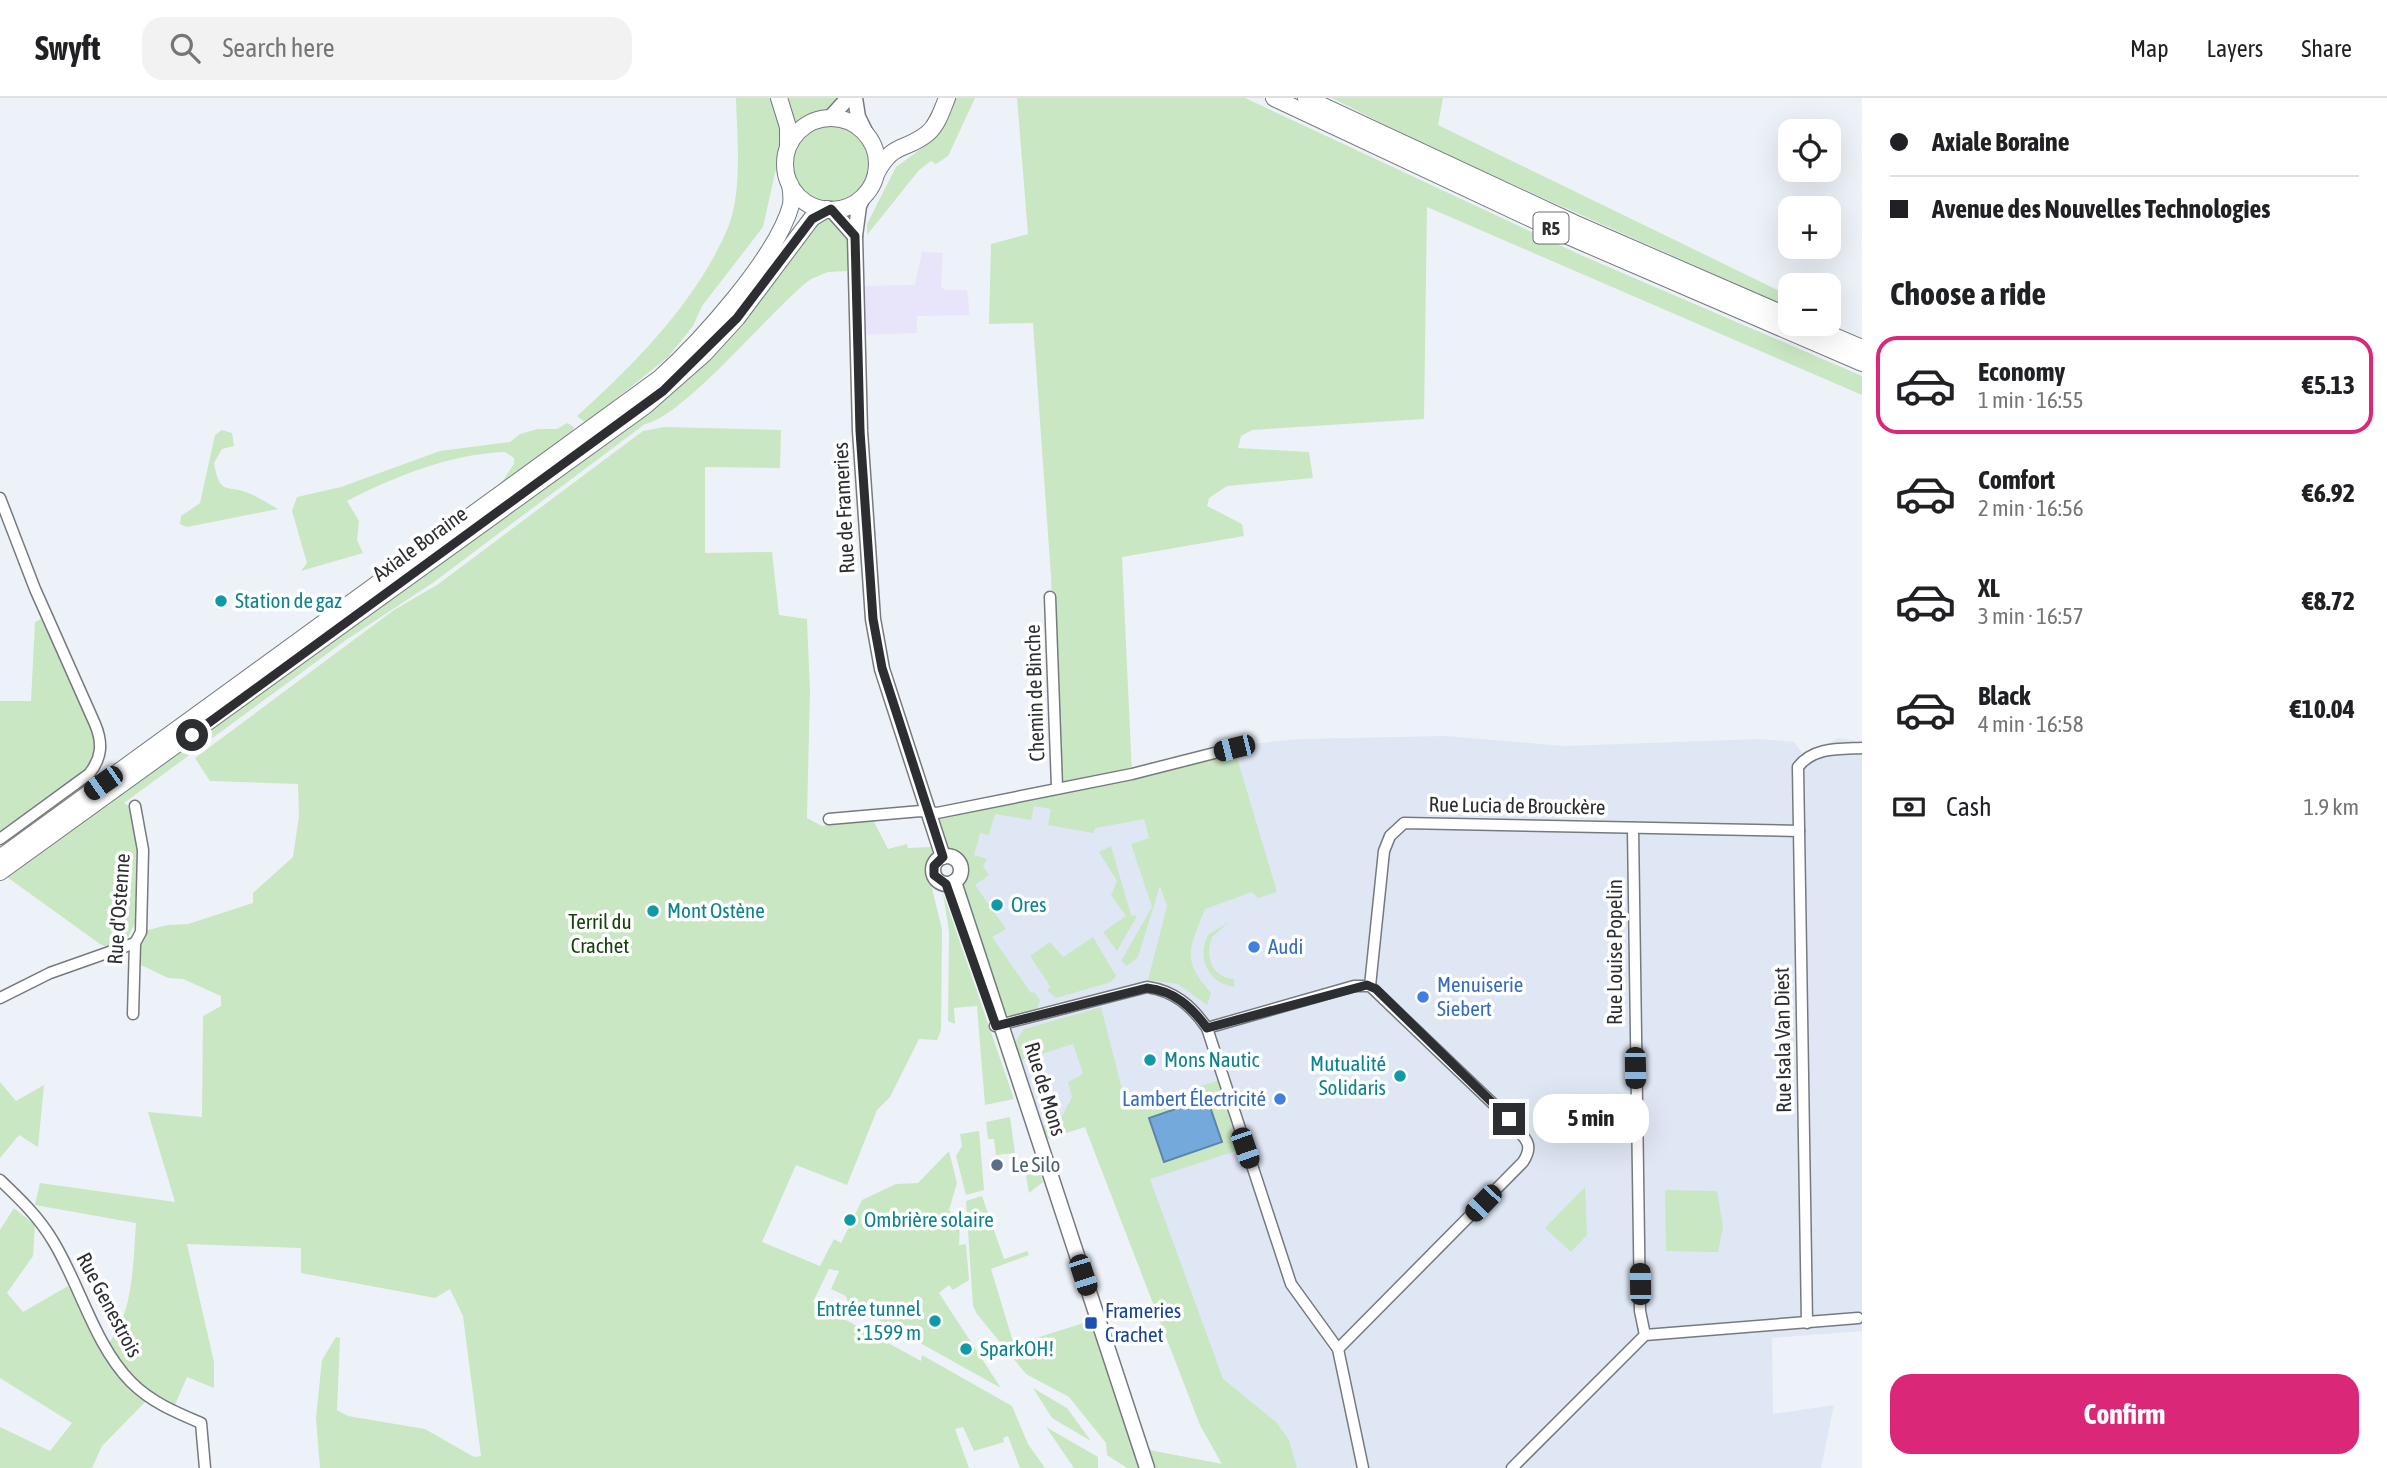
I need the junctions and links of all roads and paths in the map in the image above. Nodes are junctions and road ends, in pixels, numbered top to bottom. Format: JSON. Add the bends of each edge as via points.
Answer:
{"nodes":[{"id":1,"x":779,"y":98,"type":"edge"},
{"id":2,"x":848,"y":98,"type":"edge"},
{"id":3,"x":855,"y":98,"type":"edge"},
{"id":4,"x":947,"y":98,"type":"edge"},
{"id":5,"x":1273,"y":98,"type":"edge"},
{"id":6,"x":1309,"y":99,"type":"edge"},
{"id":7,"x":830,"y":118,"type":"junction"},
{"id":8,"x":867,"y":135,"type":"junction"},
{"id":9,"x":788,"y":147,"type":"junction"},
{"id":10,"x":875,"y":176,"type":"junction"},
{"id":11,"x":790,"y":184,"type":"junction"},
{"id":12,"x":864,"y":195,"type":"junction"},
{"id":13,"x":829,"y":209,"type":"junction"},
{"id":14,"x":855,"y":236,"type":"junction"},
{"id":15,"x":1778,"y":312,"type":"edge"},
{"id":16,"x":1834,"y":336,"type":"edge"},
{"id":17,"x":1862,"y":348,"type":"edge"},
{"id":18,"x":1862,"y":363,"type":"edge"},
{"id":19,"x":0,"y":498,"type":"edge"},
{"id":20,"x":1050,"y":597,"type":"dead end"},
{"id":21,"x":1234,"y":748,"type":"dead end"},
{"id":22,"x":1862,"y":748,"type":"edge"},
{"id":23,"x":1057,"y":787,"type":"junction"},
{"id":24,"x":135,"y":806,"type":"dead end"},
{"id":25,"x":929,"y":811,"type":"junction"},
{"id":26,"x":829,"y":819,"type":"dead end"},
{"id":27,"x":1633,"y":828,"type":"junction"},
{"id":28,"x":1799,"y":831,"type":"junction"},
{"id":29,"x":9,"y":850,"type":"edge"},
{"id":30,"x":943,"y":857,"type":"junction"},
{"id":31,"x":0,"y":872,"type":"edge"},
{"id":32,"x":950,"y":883,"type":"junction"},
{"id":33,"x":135,"y":943,"type":"junction"},
{"id":34,"x":1370,"y":986,"type":"junction"},
{"id":35,"x":0,"y":998,"type":"edge"},
{"id":36,"x":133,"y":1014,"type":"dead end"},
{"id":37,"x":999,"y":1025,"type":"junction"},
{"id":38,"x":1207,"y":1028,"type":"junction"},
{"id":39,"x":0,"y":1180,"type":"edge"},
{"id":40,"x":1858,"y":1318,"type":"dead end"},
{"id":41,"x":1807,"y":1323,"type":"junction"},
{"id":42,"x":1644,"y":1331,"type":"junction"},
{"id":43,"x":1338,"y":1349,"type":"junction"},
{"id":44,"x":205,"y":1468,"type":"edge"},
{"id":45,"x":1147,"y":1468,"type":"edge"},
{"id":46,"x":1363,"y":1468,"type":"edge"},
{"id":47,"x":1512,"y":1468,"type":"edge"}],
"edges":[{"from":1,"to":9,"type":"highway","via":[[788,127]]},
{"from":2,"to":7,"type":"main road"},
{"from":3,"to":8,"type":"main road"},
{"from":4,"to":10,"type":"highway","via":[[928,133],[893,149]]},
{"from":5,"to":18,"type":"highway","number":"R5","via":[[1570,237]]},
{"from":6,"to":15,"type":"highway","number":"R5"},
{"from":7,"to":8,"type":"highway","via":[[854,124]]},
{"from":7,"to":9,"type":"highway","via":[[805,126]]},
{"from":8,"to":10,"type":"highway","via":[[876,155]]},
{"from":9,"to":11,"type":"highway","via":[[785,165]]},
{"from":10,"to":12,"type":"highway"},
{"from":11,"to":13,"type":"highway","via":[[801,199]]},
{"from":11,"to":29,"type":"highway","name":"Axiale Boraine","via":[[791,204],[760,262],[712,326],[660,378]]},
{"from":12,"to":13,"type":"highway","via":[[849,205]]},
{"from":12,"to":14,"type":"main road","name":"Rue de Frameries"},
{"from":13,"to":14,"type":"main road"},
{"from":13,"to":29,"type":"highway","name":"Axiale Boraine","via":[[812,219],[712,345],[645,406]]},
{"from":14,"to":25,"type":"main road","name":"Rue de Frameries","via":[[860,431],[873,619],[882,668]]},
{"from":16,"to":17,"type":"highway"},
{"from":19,"to":29,"type":"street","via":[[35,589],[96,723],[101,745],[89,774]]},
{"from":20,"to":23,"type":"street","name":"Chemin de Binche"},
{"from":21,"to":23,"type":"street","name":"Chemin de Binche"},
{"from":22,"to":28,"type":"street","name":"Rue Isala Van Diest","via":[[1826,750],[1805,757],[1798,766]]},
{"from":23,"to":25,"type":"street","name":"Chemin de Binche"},
{"from":24,"to":33,"type":"street","name":"Rue d'Ostenne","via":[[143,850],[141,932]]},
{"from":25,"to":26,"type":"street","name":"Chemin de Binche"},
{"from":25,"to":30,"type":"main road"},
{"from":27,"to":28,"type":"street","name":"Rue Lucia de Brouckère"},
{"from":27,"to":34,"type":"street","name":"Rue Lucia de Brouckère","via":[[1405,823],[1384,851]]},
{"from":27,"to":42,"type":"street","name":"Rue Louise Popelin"},
{"from":28,"to":41,"type":"street","name":"Rue Isala Van Diest"},
{"from":29,"to":31,"type":"highway","name":"Axiale Boraine"},
{"from":30,"to":32,"type":"main road","via":[[933,871],[937,880]]},
{"from":30,"to":32,"type":"main road","via":[[959,863],[961,872]]},
{"from":32,"to":37,"type":"main road","name":"Rue de Mons"},
{"from":33,"to":35,"type":"street","via":[[50,973]]},
{"from":33,"to":36,"type":"street","name":"Rue d'Ostenne"},
{"from":34,"to":38,"type":"street","via":[[1354,986]]},
{"from":34,"to":43,"type":"street","via":[[1509,1119],[1530,1149],[1523,1162]]},
{"from":37,"to":38,"type":"street","via":[[1147,988],[1177,996]]},
{"from":37,"to":45,"type":"main road","name":"Rue de Mons"},
{"from":38,"to":43,"type":"street","via":[[1291,1284]]},
{"from":39,"to":44,"type":"street","name":"Rue Genestrois","via":[[53,1239],[110,1353],[130,1381],[153,1401],[201,1423]]},
{"from":40,"to":41,"type":"street"},
{"from":41,"to":42,"type":"street"},
{"from":42,"to":47,"type":"street"},
{"from":43,"to":46,"type":"street"}]}
